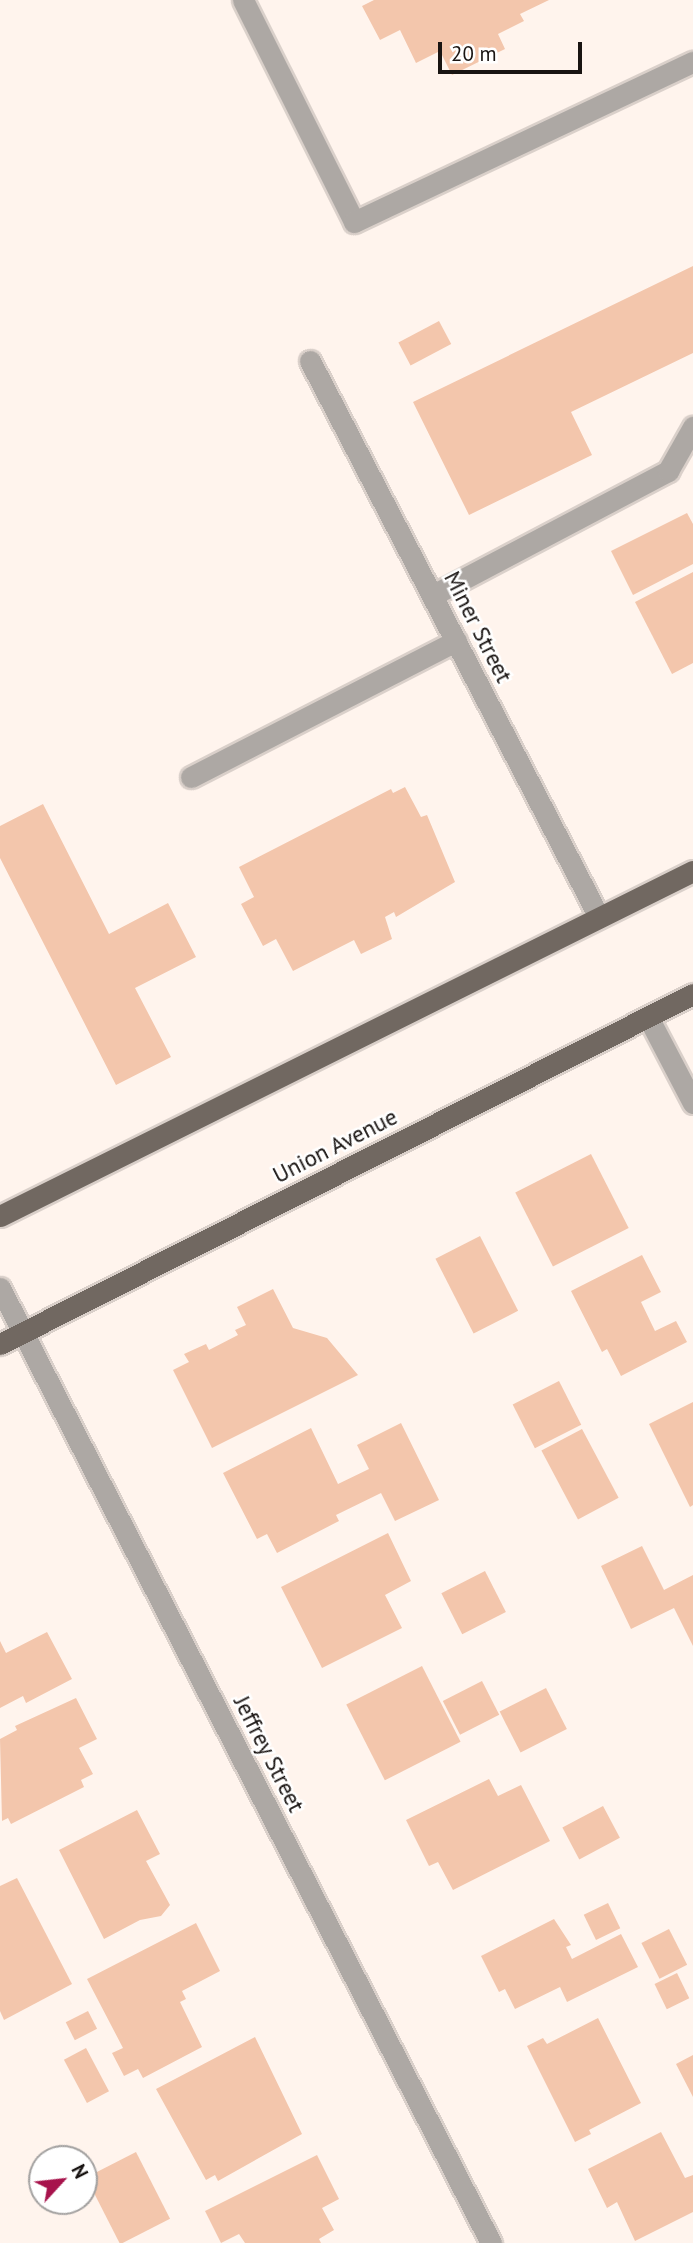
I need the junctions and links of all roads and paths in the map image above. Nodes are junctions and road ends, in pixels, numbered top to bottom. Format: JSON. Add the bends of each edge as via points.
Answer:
{"nodes":[{"id":1,"x":243,"y":0,"type":"edge"},
{"id":2,"x":693,"y":62,"type":"edge"},
{"id":3,"x":310,"y":361,"type":"dead end"},
{"id":4,"x":693,"y":427,"type":"edge"},
{"id":5,"x":433,"y":595,"type":"junction"},
{"id":6,"x":456,"y":642,"type":"junction"},
{"id":7,"x":191,"y":777,"type":"dead end"},
{"id":8,"x":693,"y":871,"type":"edge"},
{"id":9,"x":599,"y":917,"type":"junction"},
{"id":10,"x":693,"y":994,"type":"edge"},
{"id":11,"x":648,"y":1017,"type":"junction"},
{"id":12,"x":693,"y":1103,"type":"edge"},
{"id":13,"x":0,"y":1216,"type":"edge"},
{"id":14,"x":0,"y":1288,"type":"edge"},
{"id":15,"x":22,"y":1332,"type":"junction"},
{"id":16,"x":0,"y":1344,"type":"edge"},
{"id":17,"x":491,"y":2243,"type":"edge"}],
"edges":[{"from":1,"to":2,"type":"street","via":[[354,222]]},
{"from":3,"to":5,"type":"street","name":"Miner Street"},
{"from":4,"to":5,"type":"street","via":[[668,471]]},
{"from":5,"to":6,"type":"street","name":"Miner Street"},
{"from":6,"to":7,"type":"street"},
{"from":6,"to":9,"type":"street","name":"Miner Street"},
{"from":8,"to":9,"type":"main road"},
{"from":9,"to":13,"type":"main road"},
{"from":10,"to":11,"type":"main road","name":"Union Avenue"},
{"from":11,"to":12,"type":"street"},
{"from":11,"to":15,"type":"main road","name":"Union Avenue"},
{"from":14,"to":15,"type":"street","name":"Jeffrey Street"},
{"from":15,"to":16,"type":"main road","name":"Union Avenue"},
{"from":15,"to":17,"type":"street","name":"Jeffrey Street"}]}
